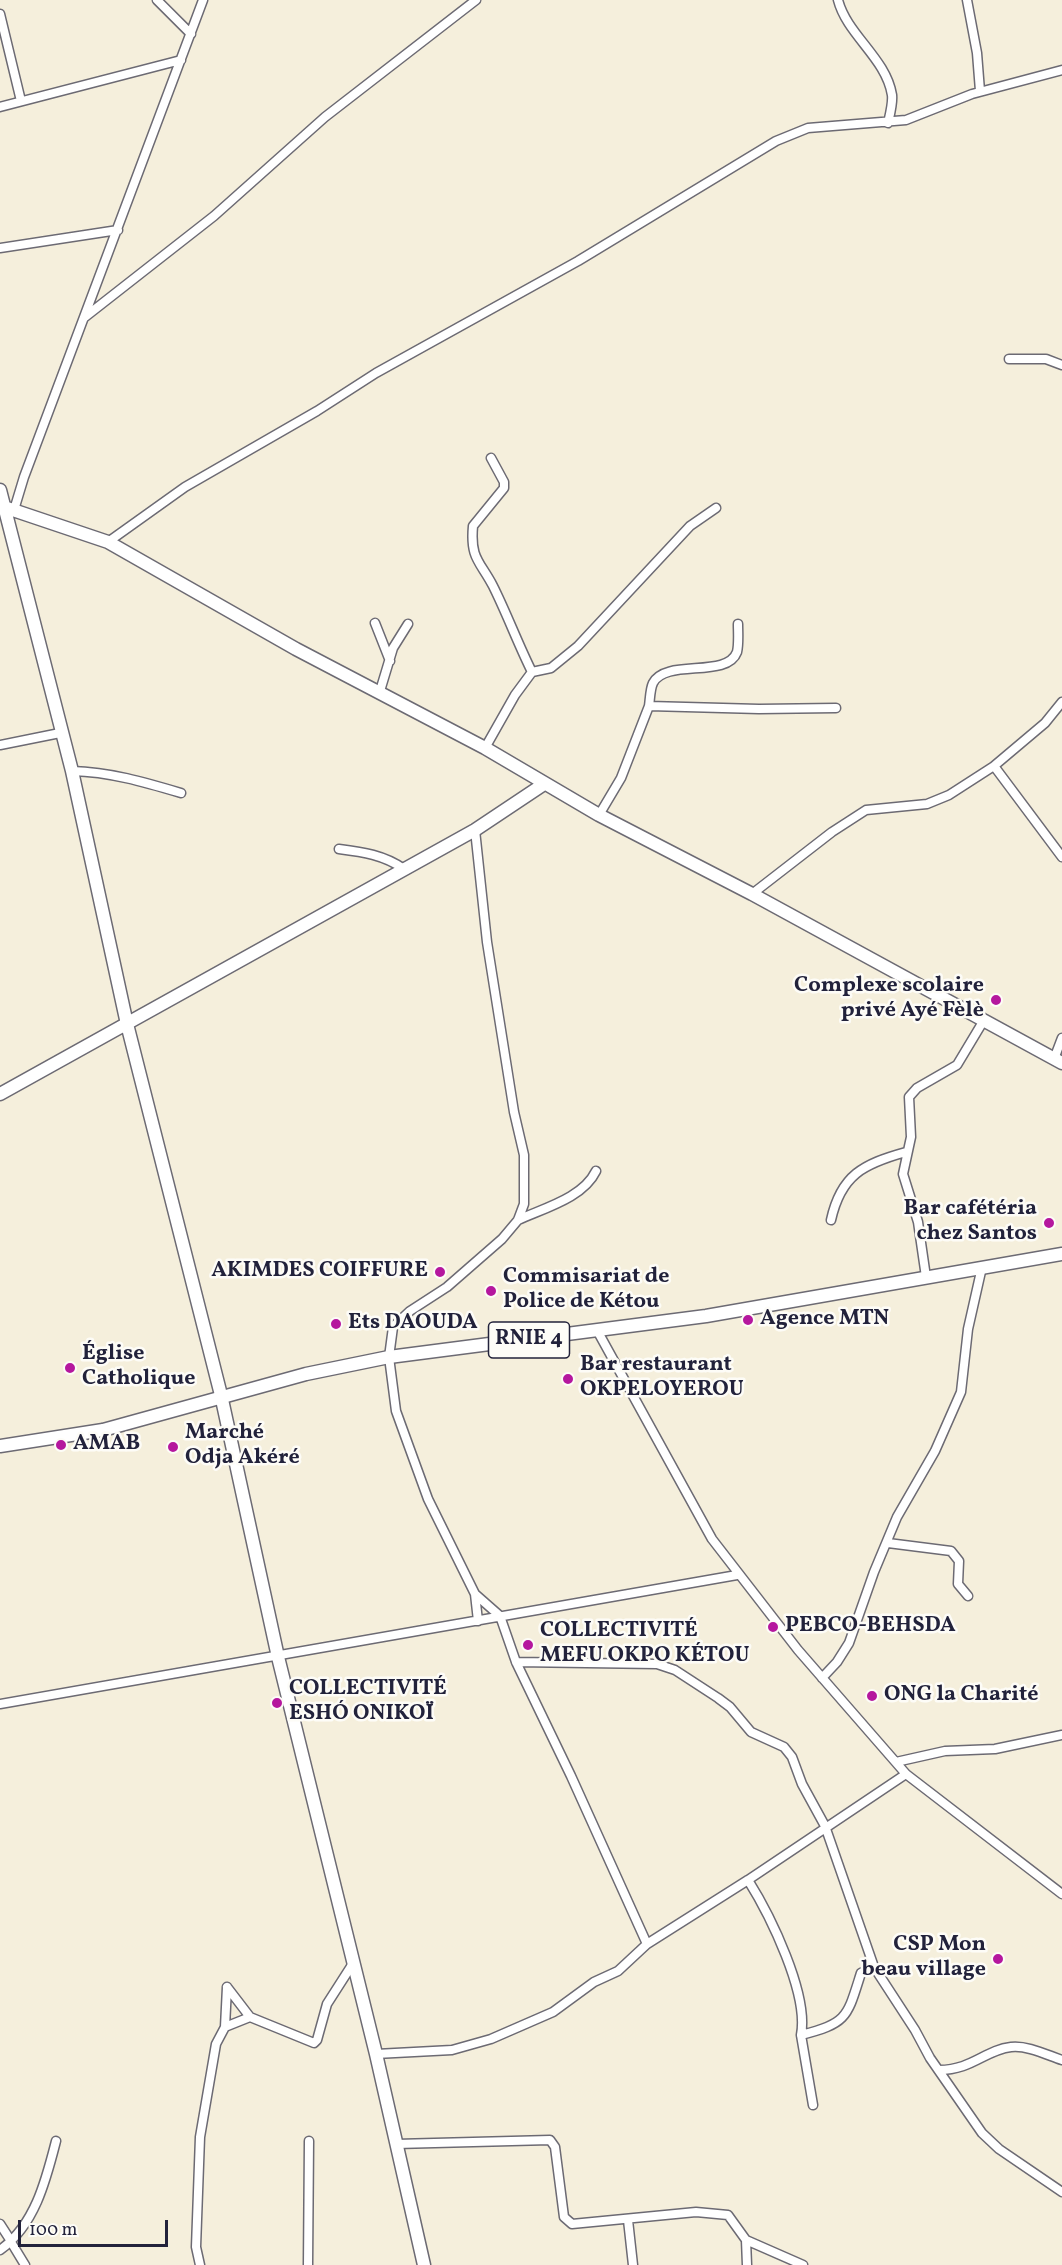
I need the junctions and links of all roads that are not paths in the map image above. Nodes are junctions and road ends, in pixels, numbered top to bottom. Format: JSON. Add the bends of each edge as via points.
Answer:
{"nodes":[{"id":1,"x":158,"y":0,"type":"edge"},
{"id":2,"x":203,"y":0,"type":"edge"},
{"id":3,"x":476,"y":0,"type":"edge"},
{"id":4,"x":838,"y":0,"type":"edge"},
{"id":5,"x":968,"y":0,"type":"edge"},
{"id":6,"x":0,"y":14,"type":"edge"},
{"id":7,"x":191,"y":34,"type":"junction"},
{"id":8,"x":181,"y":60,"type":"junction"},
{"id":9,"x":1062,"y":70,"type":"edge"},
{"id":10,"x":980,"y":92,"type":"junction"},
{"id":11,"x":21,"y":101,"type":"junction"},
{"id":12,"x":0,"y":107,"type":"edge"},
{"id":13,"x":888,"y":123,"type":"junction"},
{"id":14,"x":118,"y":230,"type":"junction"},
{"id":15,"x":0,"y":248,"type":"edge"},
{"id":16,"x":84,"y":317,"type":"junction"},
{"id":17,"x":1009,"y":359,"type":"dead end"},
{"id":18,"x":1062,"y":365,"type":"edge"},
{"id":19,"x":491,"y":458,"type":"dead end"},
{"id":20,"x":0,"y":490,"type":"edge"},
{"id":21,"x":716,"y":508,"type":"dead end"},
{"id":22,"x":9,"y":509,"type":"junction"},
{"id":23,"x":108,"y":542,"type":"junction"},
{"id":24,"x":375,"y":623,"type":"dead end"},
{"id":25,"x":408,"y":624,"type":"dead end"},
{"id":26,"x":738,"y":624,"type":"dead end"},
{"id":27,"x":390,"y":662,"type":"junction"},
{"id":28,"x":532,"y":672,"type":"junction"},
{"id":29,"x":380,"y":691,"type":"junction"},
{"id":30,"x":1062,"y":702,"type":"edge"},
{"id":31,"x":649,"y":706,"type":"junction"},
{"id":32,"x":836,"y":708,"type":"dead end"},
{"id":33,"x":1051,"y":718,"type":"junction"},
{"id":34,"x":1062,"y":719,"type":"edge"},
{"id":35,"x":60,"y":734,"type":"junction"},
{"id":36,"x":0,"y":745,"type":"edge"},
{"id":37,"x":485,"y":748,"type":"junction"},
{"id":38,"x":994,"y":766,"type":"junction"},
{"id":39,"x":72,"y":771,"type":"junction"},
{"id":40,"x":544,"y":784,"type":"junction"},
{"id":41,"x":181,"y":793,"type":"dead end"},
{"id":42,"x":599,"y":815,"type":"junction"},
{"id":43,"x":475,"y":830,"type":"junction"},
{"id":44,"x":339,"y":849,"type":"dead end"},
{"id":45,"x":1062,"y":857,"type":"edge"},
{"id":46,"x":404,"y":869,"type":"junction"},
{"id":47,"x":752,"y":894,"type":"junction"},
{"id":48,"x":984,"y":1020,"type":"junction"},
{"id":49,"x":126,"y":1024,"type":"junction"},
{"id":50,"x":1062,"y":1038,"type":"edge"},
{"id":51,"x":1058,"y":1061,"type":"edge"},
{"id":52,"x":0,"y":1094,"type":"edge"},
{"id":53,"x":906,"y":1152,"type":"junction"},
{"id":54,"x":596,"y":1171,"type":"dead end"},
{"id":55,"x":518,"y":1220,"type":"junction"},
{"id":56,"x":831,"y":1220,"type":"dead end"},
{"id":57,"x":1062,"y":1254,"type":"edge"},
{"id":58,"x":982,"y":1267,"type":"junction"},
{"id":59,"x":926,"y":1277,"type":"junction"},
{"id":60,"x":598,"y":1332,"type":"junction"},
{"id":61,"x":389,"y":1357,"type":"junction"},
{"id":62,"x":221,"y":1395,"type":"junction"},
{"id":63,"x":0,"y":1446,"type":"edge"},
{"id":64,"x":888,"y":1543,"type":"junction"},
{"id":65,"x":737,"y":1575,"type":"junction"},
{"id":66,"x":475,"y":1594,"type":"junction"},
{"id":67,"x":968,"y":1596,"type":"dead end"},
{"id":68,"x":500,"y":1617,"type":"junction"},
{"id":69,"x":478,"y":1621,"type":"junction"},
{"id":70,"x":278,"y":1657,"type":"junction"},
{"id":71,"x":516,"y":1662,"type":"junction"},
{"id":72,"x":822,"y":1678,"type":"junction"},
{"id":73,"x":0,"y":1704,"type":"edge"},
{"id":74,"x":1062,"y":1735,"type":"edge"},
{"id":75,"x":896,"y":1762,"type":"junction"},
{"id":76,"x":906,"y":1774,"type":"junction"},
{"id":77,"x":825,"y":1826,"type":"junction"},
{"id":78,"x":748,"y":1880,"type":"junction"},
{"id":79,"x":1062,"y":1894,"type":"edge"},
{"id":80,"x":646,"y":1944,"type":"junction"},
{"id":81,"x":352,"y":1965,"type":"junction"},
{"id":82,"x":874,"y":1967,"type":"junction"},
{"id":83,"x":250,"y":2017,"type":"junction"},
{"id":84,"x":225,"y":2027,"type":"junction"},
{"id":85,"x":801,"y":2035,"type":"junction"},
{"id":86,"x":376,"y":2054,"type":"junction"},
{"id":87,"x":1062,"y":2060,"type":"edge"},
{"id":88,"x":939,"y":2070,"type":"junction"},
{"id":89,"x":813,"y":2105,"type":"dead end"},
{"id":90,"x":56,"y":2141,"type":"dead end"},
{"id":91,"x":309,"y":2141,"type":"dead end"},
{"id":92,"x":396,"y":2144,"type":"junction"},
{"id":93,"x":1062,"y":2192,"type":"edge"},
{"id":94,"x":628,"y":2220,"type":"junction"},
{"id":95,"x":0,"y":2224,"type":"edge"},
{"id":96,"x":10,"y":2240,"type":"junction"},
{"id":97,"x":746,"y":2240,"type":"junction"},
{"id":98,"x":0,"y":2250,"type":"edge"},
{"id":99,"x":199,"y":2264,"type":"edge"},
{"id":100,"x":25,"y":2265,"type":"edge"},
{"id":101,"x":308,"y":2265,"type":"edge"},
{"id":102,"x":424,"y":2265,"type":"edge"},
{"id":103,"x":633,"y":2265,"type":"edge"},
{"id":104,"x":747,"y":2265,"type":"edge"},
{"id":105,"x":803,"y":2265,"type":"edge"}],
"edges":[{"from":1,"to":7,"type":"street"},
{"from":2,"to":7,"type":"street"},
{"from":3,"to":16,"type":"street","via":[[325,117],[214,216]]},
{"from":4,"to":13,"type":"street","via":[[885,74],[892,96]]},
{"from":5,"to":10,"type":"street"},
{"from":6,"to":11,"type":"street"},
{"from":7,"to":8,"type":"street"},
{"from":8,"to":11,"type":"street"},
{"from":8,"to":14,"type":"street"},
{"from":9,"to":10,"type":"street"},
{"from":10,"to":13,"type":"street"},
{"from":11,"to":12,"type":"street"},
{"from":13,"to":23,"type":"street","via":[[808,128],[776,141],[578,261],[376,373],[185,487]]},
{"from":14,"to":15,"type":"street"},
{"from":14,"to":16,"type":"street"},
{"from":16,"to":22,"type":"street"},
{"from":17,"to":18,"type":"street","via":[[1046,359]]},
{"from":19,"to":28,"type":"street","via":[[504,488],[473,526],[477,565],[492,584]]},
{"from":20,"to":22,"type":"street"},
{"from":21,"to":28,"type":"street","via":[[690,526],[578,646],[551,668]]},
{"from":22,"to":23,"type":"street"},
{"from":22,"to":35,"type":"street"},
{"from":23,"to":29,"type":"street","via":[[296,649]]},
{"from":24,"to":27,"type":"street"},
{"from":25,"to":27,"type":"street","via":[[395,644]]},
{"from":26,"to":31,"type":"street","via":[[737,650],[730,660],[666,672],[653,683]]},
{"from":27,"to":29,"type":"street"},
{"from":28,"to":37,"type":"street"},
{"from":29,"to":37,"type":"street"},
{"from":30,"to":33,"type":"street"},
{"from":31,"to":32,"type":"street"},
{"from":31,"to":42,"type":"street","via":[[621,778]]},
{"from":33,"to":34,"type":"street"},
{"from":33,"to":38,"type":"street"},
{"from":35,"to":36,"type":"street"},
{"from":35,"to":39,"type":"street"},
{"from":37,"to":40,"type":"street"},
{"from":38,"to":45,"type":"street"},
{"from":38,"to":47,"type":"street","via":[[949,795],[927,804],[866,810]]},
{"from":39,"to":41,"type":"street","via":[[129,777]]},
{"from":39,"to":49,"type":"street"},
{"from":40,"to":42,"type":"street"},
{"from":40,"to":43,"type":"street"},
{"from":42,"to":47,"type":"street"},
{"from":43,"to":46,"type":"street"},
{"from":43,"to":55,"type":"street","via":[[487,942],[524,1155],[524,1204]]},
{"from":44,"to":46,"type":"street","via":[[371,854]]},
{"from":46,"to":49,"type":"street"},
{"from":47,"to":48,"type":"street"},
{"from":48,"to":51,"type":"street"},
{"from":48,"to":53,"type":"street","via":[[957,1065],[917,1088],[909,1097],[911,1137]]},
{"from":49,"to":52,"type":"street"},
{"from":49,"to":62,"type":"street"},
{"from":50,"to":51,"type":"street"},
{"from":53,"to":56,"type":"street","via":[[857,1172],[843,1186]]},
{"from":53,"to":59,"type":"street","via":[[903,1174],[918,1222]]},
{"from":54,"to":55,"type":"street","via":[[570,1197]]},
{"from":55,"to":61,"type":"street","via":[[447,1287],[410,1311],[393,1328]]},
{"from":57,"to":58,"type":"street","number":"RNIE 4"},
{"from":58,"to":59,"type":"street","number":"RNIE 4"},
{"from":58,"to":64,"type":"street","via":[[968,1329],[961,1392],[935,1451],[897,1517]]},
{"from":59,"to":60,"type":"street","number":"RNIE 4"},
{"from":60,"to":61,"type":"street","number":"RNIE 4"},
{"from":60,"to":65,"type":"street","via":[[712,1539]]},
{"from":61,"to":62,"type":"street","number":"RNIE 4"},
{"from":61,"to":66,"type":"street","via":[[396,1411],[414,1465]]},
{"from":62,"to":63,"type":"street","number":"RNIE 4","via":[[103,1430]]},
{"from":62,"to":70,"type":"street"},
{"from":64,"to":67,"type":"street","via":[[951,1551],[959,1561],[958,1584]]},
{"from":64,"to":72,"type":"street","via":[[849,1642]]},
{"from":65,"to":68,"type":"street"},
{"from":65,"to":72,"type":"street"},
{"from":66,"to":68,"type":"street"},
{"from":66,"to":69,"type":"street"},
{"from":68,"to":69,"type":"street"},
{"from":68,"to":71,"type":"street"},
{"from":69,"to":70,"type":"street"},
{"from":70,"to":73,"type":"street"},
{"from":70,"to":81,"type":"street"},
{"from":71,"to":77,"type":"street","via":[[624,1661],[675,1670],[730,1707],[751,1732],[784,1747]]},
{"from":71,"to":80,"type":"street"},
{"from":72,"to":75,"type":"street"},
{"from":74,"to":75,"type":"street","via":[[995,1749],[945,1751]]},
{"from":75,"to":76,"type":"street"},
{"from":76,"to":77,"type":"street"},
{"from":76,"to":79,"type":"street"},
{"from":77,"to":78,"type":"street"},
{"from":77,"to":82,"type":"street"},
{"from":78,"to":80,"type":"street"},
{"from":78,"to":85,"type":"street","via":[[768,1911],[781,1944],[803,2017]]},
{"from":80,"to":86,"type":"street","via":[[618,1971],[553,2012],[512,2031],[452,2050]]},
{"from":81,"to":83,"type":"street","via":[[327,2004],[314,2043]]},
{"from":81,"to":86,"type":"street"},
{"from":82,"to":85,"type":"street","via":[[861,1973],[842,2020]]},
{"from":82,"to":88,"type":"street"},
{"from":83,"to":84,"type":"street"},
{"from":83,"to":84,"type":"street","via":[[227,1987]]},
{"from":84,"to":99,"type":"street","via":[[216,2044],[200,2138],[196,2247]]},
{"from":85,"to":89,"type":"street"},
{"from":86,"to":92,"type":"street"},
{"from":87,"to":88,"type":"street","via":[[1011,2047],[963,2068]]},
{"from":88,"to":93,"type":"street","via":[[982,2133]]},
{"from":90,"to":96,"type":"street","via":[[45,2186],[31,2214]]},
{"from":91,"to":101,"type":"street"},
{"from":92,"to":94,"type":"street","via":[[550,2140],[555,2147],[567,2221],[572,2224]]},
{"from":92,"to":102,"type":"street"},
{"from":94,"to":97,"type":"street","via":[[696,2212],[728,2215]]},
{"from":94,"to":103,"type":"street"},
{"from":95,"to":96,"type":"street"},
{"from":96,"to":98,"type":"street"},
{"from":96,"to":100,"type":"street"},
{"from":97,"to":104,"type":"street"},
{"from":97,"to":105,"type":"street"}]}
